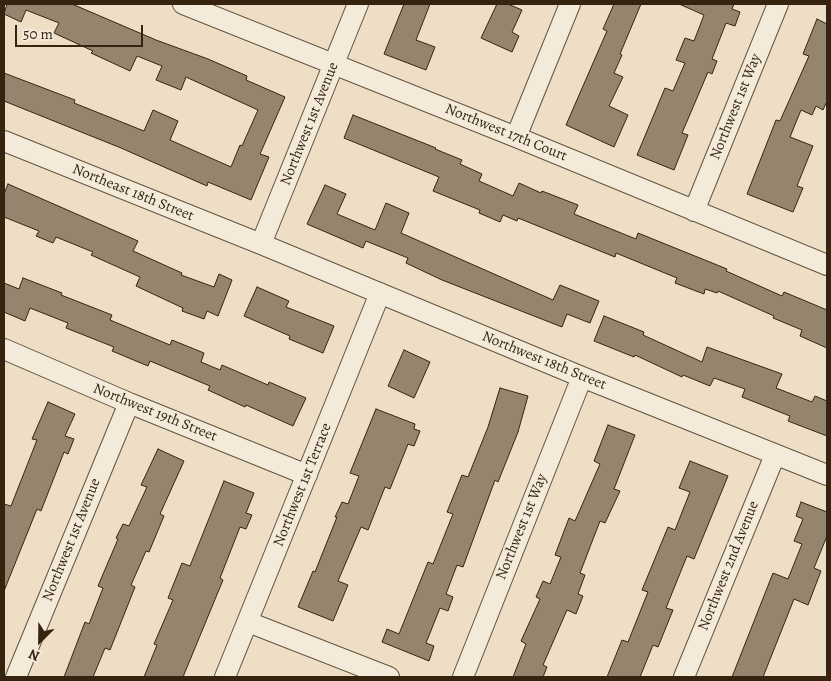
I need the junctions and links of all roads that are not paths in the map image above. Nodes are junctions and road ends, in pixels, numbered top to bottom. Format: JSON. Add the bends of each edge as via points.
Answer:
{"nodes":[{"id":1,"x":183,"y":4,"type":"edge"},
{"id":2,"x":358,"y":4,"type":"edge"},
{"id":3,"x":570,"y":4,"type":"edge"},
{"id":4,"x":778,"y":4,"type":"edge"},
{"id":5,"x":334,"y":64,"type":"junction"},
{"id":6,"x":516,"y":137,"type":"junction"},
{"id":7,"x":4,"y":141,"type":"edge"},
{"id":8,"x":694,"y":211,"type":"junction"},
{"id":9,"x":261,"y":244,"type":"junction"},
{"id":10,"x":827,"y":265,"type":"edge"},
{"id":11,"x":380,"y":293,"type":"junction"},
{"id":12,"x":4,"y":349,"type":"edge"},
{"id":13,"x":582,"y":378,"type":"junction"},
{"id":14,"x":128,"y":403,"type":"junction"},
{"id":15,"x":775,"y":455,"type":"junction"},
{"id":16,"x":307,"y":475,"type":"junction"},
{"id":17,"x":827,"y":475,"type":"edge"},
{"id":18,"x":248,"y":622,"type":"junction"},
{"id":19,"x":16,"y":677,"type":"edge"},
{"id":20,"x":225,"y":677,"type":"edge"},
{"id":21,"x":389,"y":677,"type":"edge"},
{"id":22,"x":463,"y":677,"type":"edge"},
{"id":23,"x":684,"y":677,"type":"edge"}],
"edges":[{"from":1,"to":5,"type":"street","name":"Northwest 17th Court"},
{"from":2,"to":5,"type":"street","name":"Northwest 1st Avenue"},
{"from":3,"to":6,"type":"street"},
{"from":4,"to":8,"type":"street","name":"Northwest 1st Way"},
{"from":5,"to":6,"type":"street","name":"Northwest 17th Court"},
{"from":5,"to":9,"type":"street","name":"Northwest 1st Avenue"},
{"from":6,"to":8,"type":"street","name":"Northwest 17th Court"},
{"from":7,"to":9,"type":"street","name":"Northeast 18th Street"},
{"from":8,"to":10,"type":"street","name":"Northwest 17th Court"},
{"from":9,"to":11,"type":"street","name":"Northwest 18th Street"},
{"from":11,"to":13,"type":"street","name":"Northwest 18th Street"},
{"from":11,"to":16,"type":"street","name":"Northwest 1st Terrace"},
{"from":12,"to":14,"type":"street","name":"Northwest 19th Street"},
{"from":13,"to":15,"type":"street","name":"Northwest 18th Street"},
{"from":13,"to":22,"type":"street","name":"Northwest 1st Way"},
{"from":14,"to":16,"type":"street","name":"Northwest 19th Street"},
{"from":14,"to":19,"type":"street","name":"Northwest 1st Avenue"},
{"from":15,"to":17,"type":"street","name":"Northwest 18th Street"},
{"from":15,"to":23,"type":"street","name":"Northwest 2nd Avenue"},
{"from":16,"to":18,"type":"street","name":"Northwest 1st Terrace"},
{"from":18,"to":20,"type":"street","name":"Northwest 1st Terrace"},
{"from":18,"to":21,"type":"street"}]}
